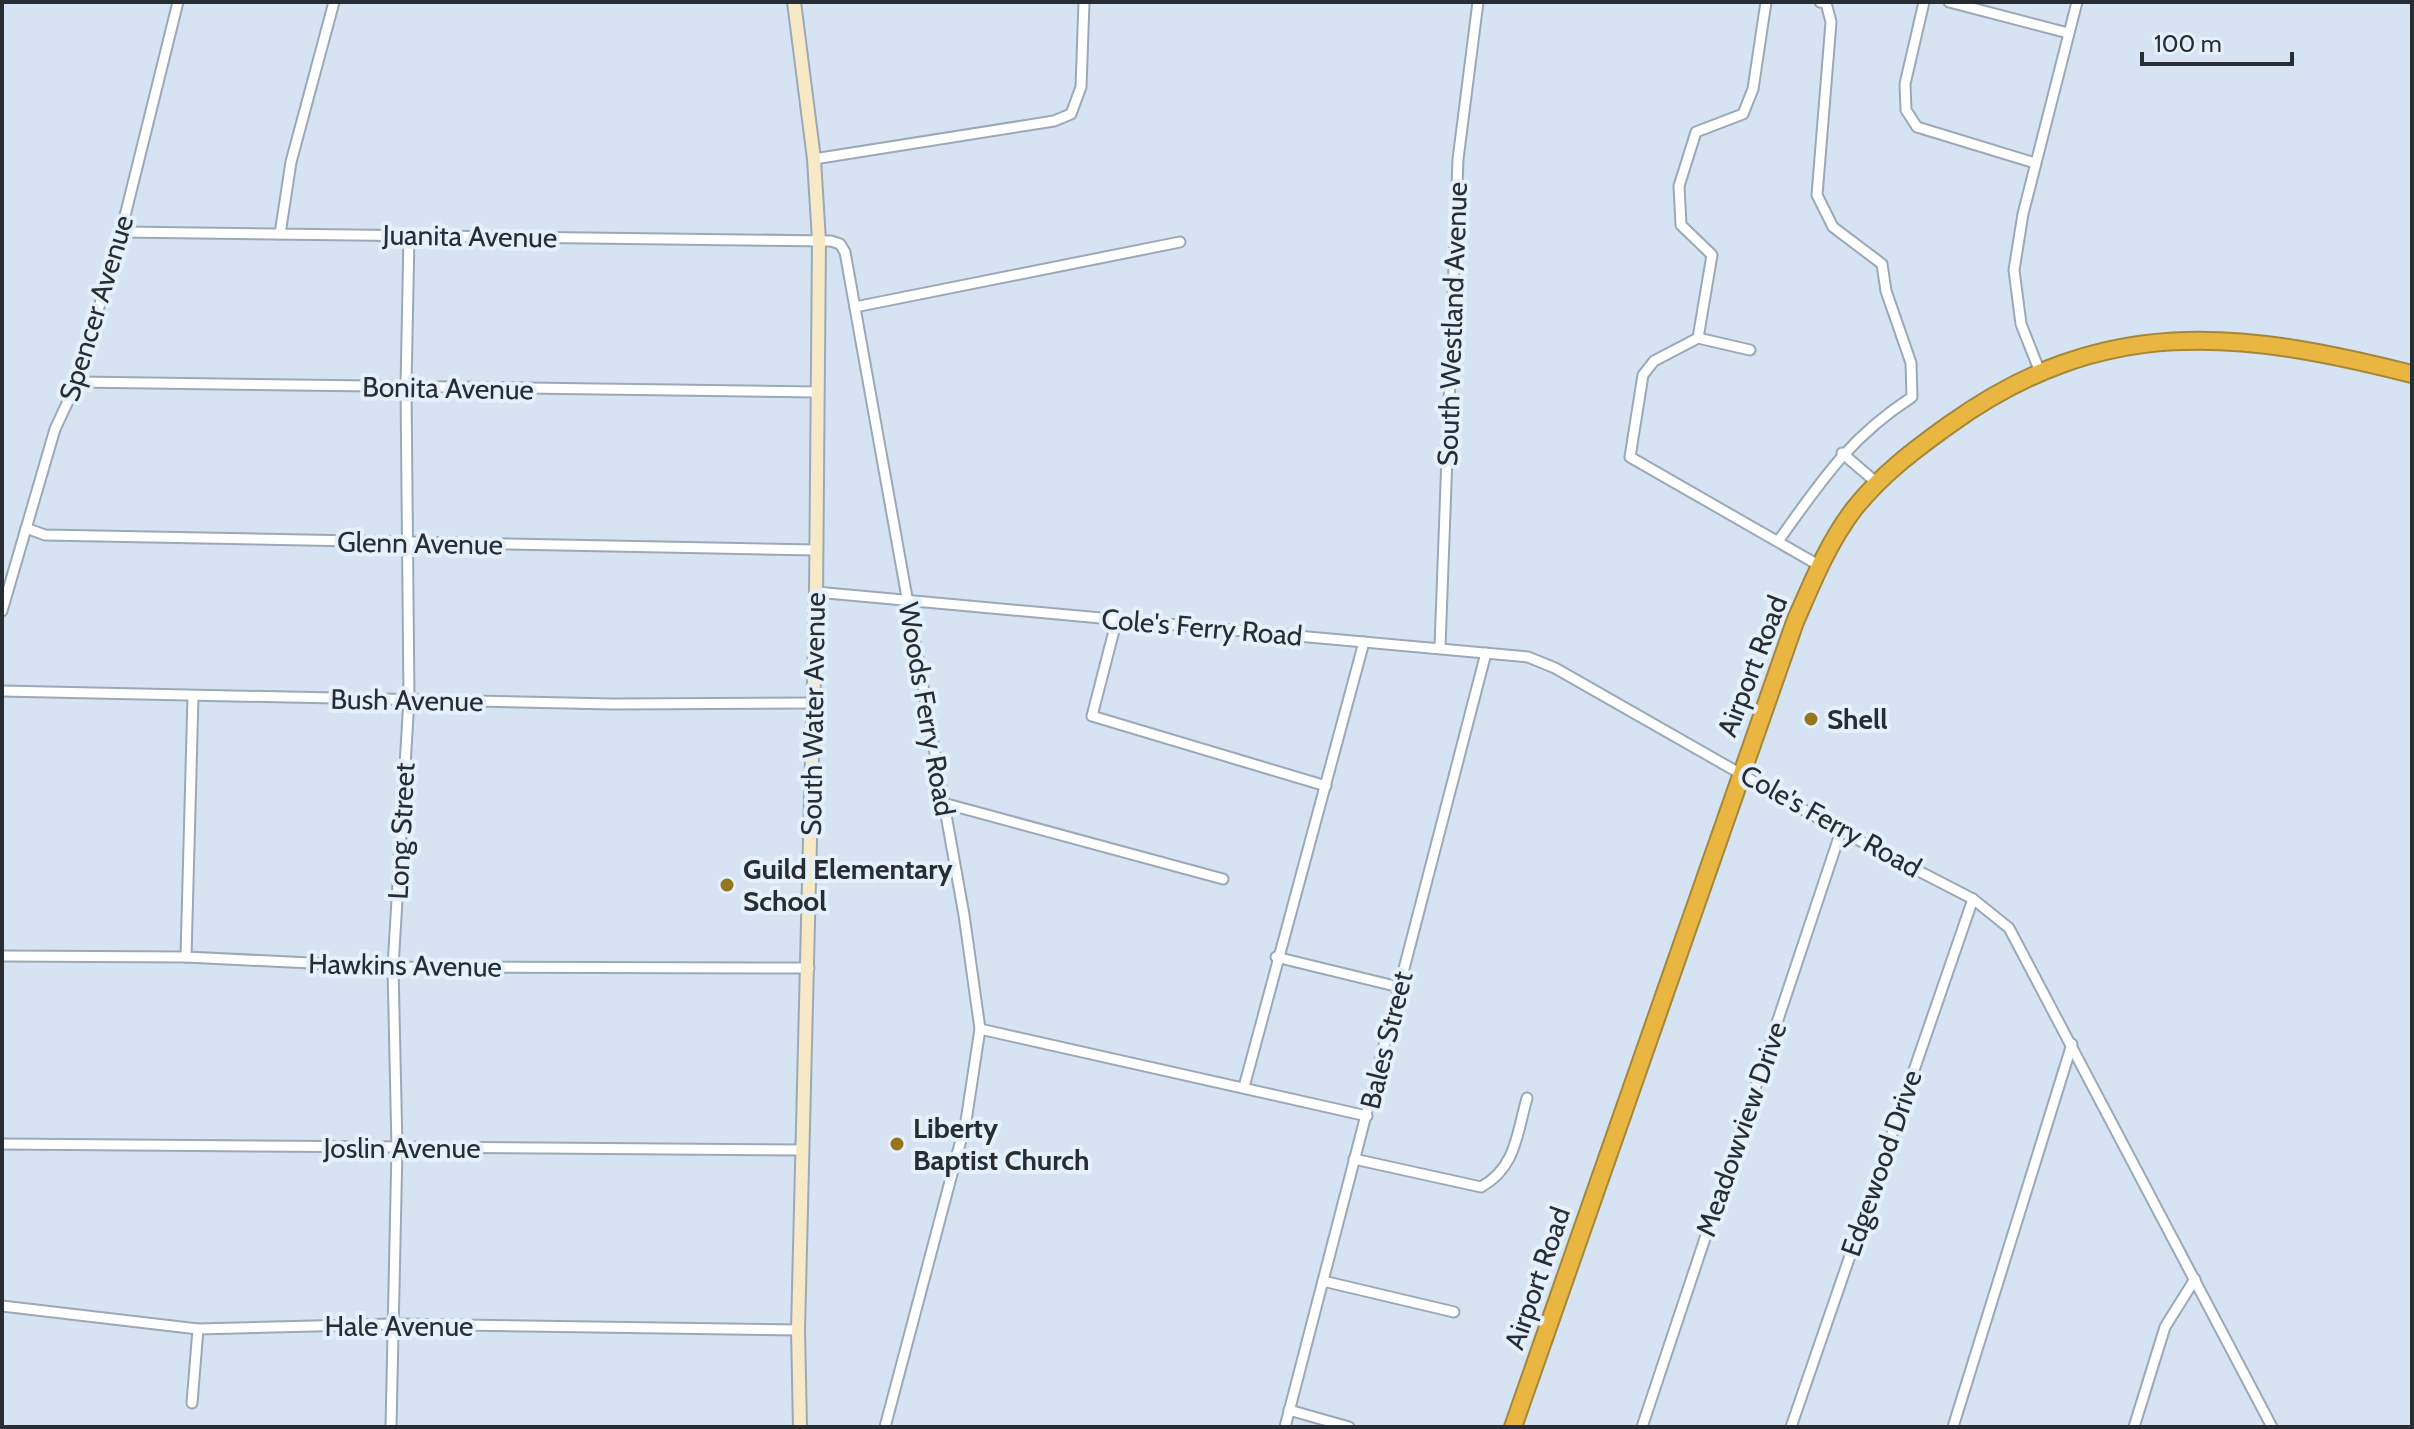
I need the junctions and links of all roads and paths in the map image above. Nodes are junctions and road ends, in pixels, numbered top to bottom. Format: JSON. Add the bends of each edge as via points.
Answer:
{"nodes":[{"id":1,"x":178,"y":2,"type":"edge"},
{"id":2,"x":334,"y":2,"type":"edge"},
{"id":3,"x":794,"y":2,"type":"edge"},
{"id":4,"x":1084,"y":2,"type":"edge"},
{"id":5,"x":1478,"y":2,"type":"edge"},
{"id":6,"x":1766,"y":2,"type":"edge"},
{"id":7,"x":1820,"y":2,"type":"edge"},
{"id":8,"x":1924,"y":2,"type":"edge"},
{"id":9,"x":1949,"y":2,"type":"edge"},
{"id":10,"x":2077,"y":2,"type":"edge"},
{"id":11,"x":2068,"y":33,"type":"junction"},
{"id":12,"x":814,"y":159,"type":"junction"},
{"id":13,"x":2035,"y":163,"type":"junction"},
{"id":14,"x":121,"y":232,"type":"junction"},
{"id":15,"x":280,"y":234,"type":"junction"},
{"id":16,"x":409,"y":236,"type":"junction"},
{"id":17,"x":819,"y":241,"type":"junction"},
{"id":18,"x":1180,"y":242,"type":"dead end"},
{"id":19,"x":855,"y":307,"type":"junction"},
{"id":20,"x":1698,"y":338,"type":"junction"},
{"id":21,"x":1750,"y":350,"type":"dead end"},
{"id":22,"x":2040,"y":372,"type":"junction"},
{"id":23,"x":2412,"y":374,"type":"edge"},
{"id":24,"x":77,"y":382,"type":"junction"},
{"id":25,"x":406,"y":387,"type":"junction"},
{"id":26,"x":818,"y":392,"type":"junction"},
{"id":27,"x":1842,"y":453,"type":"junction"},
{"id":28,"x":1877,"y":483,"type":"junction"},
{"id":29,"x":26,"y":528,"type":"junction"},
{"id":30,"x":1779,"y":540,"type":"junction"},
{"id":31,"x":410,"y":544,"type":"junction"},
{"id":32,"x":816,"y":550,"type":"junction"},
{"id":33,"x":1820,"y":566,"type":"junction"},
{"id":34,"x":816,"y":592,"type":"junction"},
{"id":35,"x":909,"y":602,"type":"junction"},
{"id":36,"x":2,"y":611,"type":"edge"},
{"id":37,"x":1117,"y":619,"type":"junction"},
{"id":38,"x":1364,"y":642,"type":"junction"},
{"id":39,"x":1440,"y":647,"type":"junction"},
{"id":40,"x":1486,"y":653,"type":"junction"},
{"id":41,"x":2,"y":691,"type":"edge"},
{"id":42,"x":193,"y":696,"type":"junction"},
{"id":43,"x":409,"y":699,"type":"junction"},
{"id":44,"x":812,"y":703,"type":"junction"},
{"id":45,"x":1740,"y":771,"type":"junction"},
{"id":46,"x":1326,"y":786,"type":"junction"},
{"id":47,"x":943,"y":803,"type":"junction"},
{"id":48,"x":1841,"y":831,"type":"junction"},
{"id":49,"x":1223,"y":879,"type":"dead end"},
{"id":50,"x":1973,"y":899,"type":"junction"},
{"id":51,"x":2,"y":956,"type":"edge"},
{"id":52,"x":186,"y":957,"type":"junction"},
{"id":53,"x":1276,"y":957,"type":"junction"},
{"id":54,"x":393,"y":967,"type":"junction"},
{"id":55,"x":809,"y":968,"type":"junction"},
{"id":56,"x":1399,"y":987,"type":"junction"},
{"id":57,"x":980,"y":1029,"type":"junction"},
{"id":58,"x":2072,"y":1044,"type":"junction"},
{"id":59,"x":1244,"y":1087,"type":"junction"},
{"id":60,"x":1527,"y":1098,"type":"dead end"},
{"id":61,"x":1367,"y":1116,"type":"junction"},
{"id":62,"x":2,"y":1144,"type":"edge"},
{"id":63,"x":397,"y":1148,"type":"junction"},
{"id":64,"x":801,"y":1150,"type":"junction"},
{"id":65,"x":1354,"y":1159,"type":"junction"},
{"id":66,"x":2195,"y":1279,"type":"junction"},
{"id":67,"x":1323,"y":1281,"type":"junction"},
{"id":68,"x":2,"y":1306,"type":"edge"},
{"id":69,"x":1454,"y":1312,"type":"dead end"},
{"id":70,"x":393,"y":1324,"type":"junction"},
{"id":71,"x":198,"y":1329,"type":"junction"},
{"id":72,"x":798,"y":1330,"type":"junction"},
{"id":73,"x":192,"y":1403,"type":"dead end"},
{"id":74,"x":1289,"y":1410,"type":"junction"},
{"id":75,"x":391,"y":1427,"type":"edge"},
{"id":76,"x":800,"y":1427,"type":"edge"},
{"id":77,"x":885,"y":1427,"type":"edge"},
{"id":78,"x":1285,"y":1427,"type":"edge"},
{"id":79,"x":1349,"y":1427,"type":"edge"},
{"id":80,"x":1513,"y":1427,"type":"edge"},
{"id":81,"x":1642,"y":1427,"type":"edge"},
{"id":82,"x":1791,"y":1427,"type":"edge"},
{"id":83,"x":1953,"y":1427,"type":"edge"},
{"id":84,"x":2134,"y":1427,"type":"edge"},
{"id":85,"x":2272,"y":1427,"type":"edge"}],
"edges":[{"from":1,"to":14,"type":"street","name":"Spencer Avenue"},
{"from":2,"to":15,"type":"street","via":[[291,162]]},
{"from":3,"to":12,"type":"main road","name":"South Water Avenue"},
{"from":4,"to":12,"type":"street","via":[[1081,87],[1071,114]]},
{"from":5,"to":39,"type":"street","name":"South Westland Avenue","via":[[1458,159]]},
{"from":6,"to":20,"type":"street","via":[[1753,89],[1743,114],[1696,132],[1679,186],[1681,225],[1712,255]]},
{"from":7,"to":27,"type":"street","via":[[1826,3],[1831,22],[1817,195],[1833,227],[1882,264],[1911,363],[1912,397]]},
{"from":8,"to":13,"type":"street","via":[[1905,84],[1906,110],[1917,127]]},
{"from":9,"to":11,"type":"street"},
{"from":10,"to":11,"type":"street"},
{"from":11,"to":13,"type":"street"},
{"from":12,"to":17,"type":"main road","name":"South Water Avenue"},
{"from":13,"to":22,"type":"street","via":[[2014,270],[2021,324]]},
{"from":14,"to":15,"type":"street","name":"Juanita Avenue"},
{"from":14,"to":24,"type":"street","name":"Spencer Avenue"},
{"from":15,"to":16,"type":"street","name":"Juanita Avenue"},
{"from":16,"to":17,"type":"street","name":"Juanita Avenue"},
{"from":16,"to":25,"type":"street","name":"Long Street"},
{"from":17,"to":19,"type":"street","name":"Woods Ferry Road","via":[[840,244],[845,252]]},
{"from":17,"to":26,"type":"main road","name":"South Water Avenue"},
{"from":18,"to":19,"type":"street"},
{"from":19,"to":35,"type":"street","name":"Woods Ferry Road"},
{"from":20,"to":21,"type":"street"},
{"from":20,"to":30,"type":"street","via":[[1654,361],[1643,375],[1630,457]]},
{"from":22,"to":23,"type":"highway","name":"Airport Road","via":[[2107,348],[2192,339],[2270,343]]},
{"from":22,"to":28,"type":"highway","name":"Airport Road","via":[[1966,412]]},
{"from":24,"to":25,"type":"street","name":"Bonita Avenue"},
{"from":24,"to":29,"type":"street","name":"Spencer Avenue","via":[[55,429]]},
{"from":25,"to":26,"type":"street","name":"Bonita Avenue"},
{"from":25,"to":31,"type":"street","name":"Long Street"},
{"from":26,"to":32,"type":"main road","name":"South Water Avenue"},
{"from":27,"to":28,"type":"street"},
{"from":27,"to":30,"type":"street"},
{"from":28,"to":33,"type":"highway","name":"Airport Road"},
{"from":29,"to":31,"type":"street","name":"Glenn Avenue","via":[[45,535]]},
{"from":29,"to":36,"type":"street","name":"Spencer Avenue"},
{"from":30,"to":33,"type":"street"},
{"from":31,"to":32,"type":"street","name":"Glenn Avenue"},
{"from":31,"to":43,"type":"street","name":"Long Street"},
{"from":32,"to":34,"type":"main road","name":"South Water Avenue"},
{"from":33,"to":45,"type":"highway","name":"Airport Road"},
{"from":34,"to":35,"type":"street","name":"Cole's Ferry Road"},
{"from":34,"to":44,"type":"main road","name":"South Water Avenue"},
{"from":35,"to":37,"type":"street","name":"Cole's Ferry Road"},
{"from":35,"to":47,"type":"street","name":"Woods Ferry Road"},
{"from":37,"to":38,"type":"street","name":"Cole's Ferry Road"},
{"from":37,"to":46,"type":"street","via":[[1092,716]]},
{"from":38,"to":39,"type":"street","name":"Cole's Ferry Road"},
{"from":38,"to":46,"type":"street"},
{"from":39,"to":40,"type":"street","name":"Cole's Ferry Road"},
{"from":40,"to":45,"type":"street","name":"Cole's Ferry Road","via":[[1528,657],[1555,668]]},
{"from":40,"to":56,"type":"street","name":"Bales Street"},
{"from":41,"to":42,"type":"street","name":"Bush Avenue"},
{"from":42,"to":43,"type":"street","name":"Bush Avenue"},
{"from":42,"to":52,"type":"street"},
{"from":43,"to":44,"type":"street","name":"Bush Avenue"},
{"from":43,"to":54,"type":"street","name":"Long Street"},
{"from":44,"to":55,"type":"main road","name":"South Water Avenue"},
{"from":45,"to":48,"type":"street","name":"Cole's Ferry Road"},
{"from":45,"to":80,"type":"highway","name":"Airport Road"},
{"from":46,"to":53,"type":"street"},
{"from":47,"to":49,"type":"street"},
{"from":47,"to":57,"type":"street","name":"Woods Ferry Road"},
{"from":48,"to":50,"type":"street","name":"Cole's Ferry Road"},
{"from":48,"to":81,"type":"street","name":"Meadowview Drive"},
{"from":50,"to":58,"type":"street","name":"Cole's Ferry Road","via":[[2009,928]]},
{"from":50,"to":82,"type":"street","name":"Edgewood Drive"},
{"from":51,"to":52,"type":"street","name":"Hawkins Avenue"},
{"from":52,"to":54,"type":"street","name":"Hawkins Avenue"},
{"from":53,"to":56,"type":"street"},
{"from":53,"to":59,"type":"street"},
{"from":54,"to":55,"type":"street","name":"Hawkins Avenue"},
{"from":54,"to":63,"type":"street","name":"Long Street"},
{"from":55,"to":64,"type":"main road","name":"South Water Avenue"},
{"from":56,"to":61,"type":"street","name":"Bales Street"},
{"from":57,"to":59,"type":"street"},
{"from":57,"to":77,"type":"street","name":"Woods Ferry Road","via":[[962,1135]]},
{"from":58,"to":66,"type":"street","name":"Cole's Ferry Road"},
{"from":58,"to":83,"type":"street"},
{"from":59,"to":61,"type":"street"},
{"from":60,"to":65,"type":"street","via":[[1509,1161],[1499,1178],[1481,1187]]},
{"from":61,"to":65,"type":"street","name":"Bales Street"},
{"from":62,"to":63,"type":"street","name":"Joslin Avenue"},
{"from":63,"to":64,"type":"street","name":"Joslin Avenue"},
{"from":63,"to":70,"type":"street","name":"Long Street"},
{"from":64,"to":72,"type":"main road","name":"South Water Avenue"},
{"from":65,"to":67,"type":"street","name":"Bales Street"},
{"from":66,"to":84,"type":"street","via":[[2165,1327]]},
{"from":66,"to":85,"type":"street","name":"Cole's Ferry Road"},
{"from":67,"to":69,"type":"street"},
{"from":67,"to":74,"type":"street","name":"Bales Street"},
{"from":68,"to":71,"type":"street","name":"Hale Avenue"},
{"from":70,"to":71,"type":"street","name":"Hale Avenue"},
{"from":70,"to":72,"type":"street","name":"Hale Avenue"},
{"from":70,"to":75,"type":"street","name":"Long Street"},
{"from":71,"to":73,"type":"street"},
{"from":72,"to":76,"type":"main road","name":"South Water Avenue"},
{"from":74,"to":78,"type":"street","name":"Bales Street"},
{"from":74,"to":79,"type":"street"}]}
